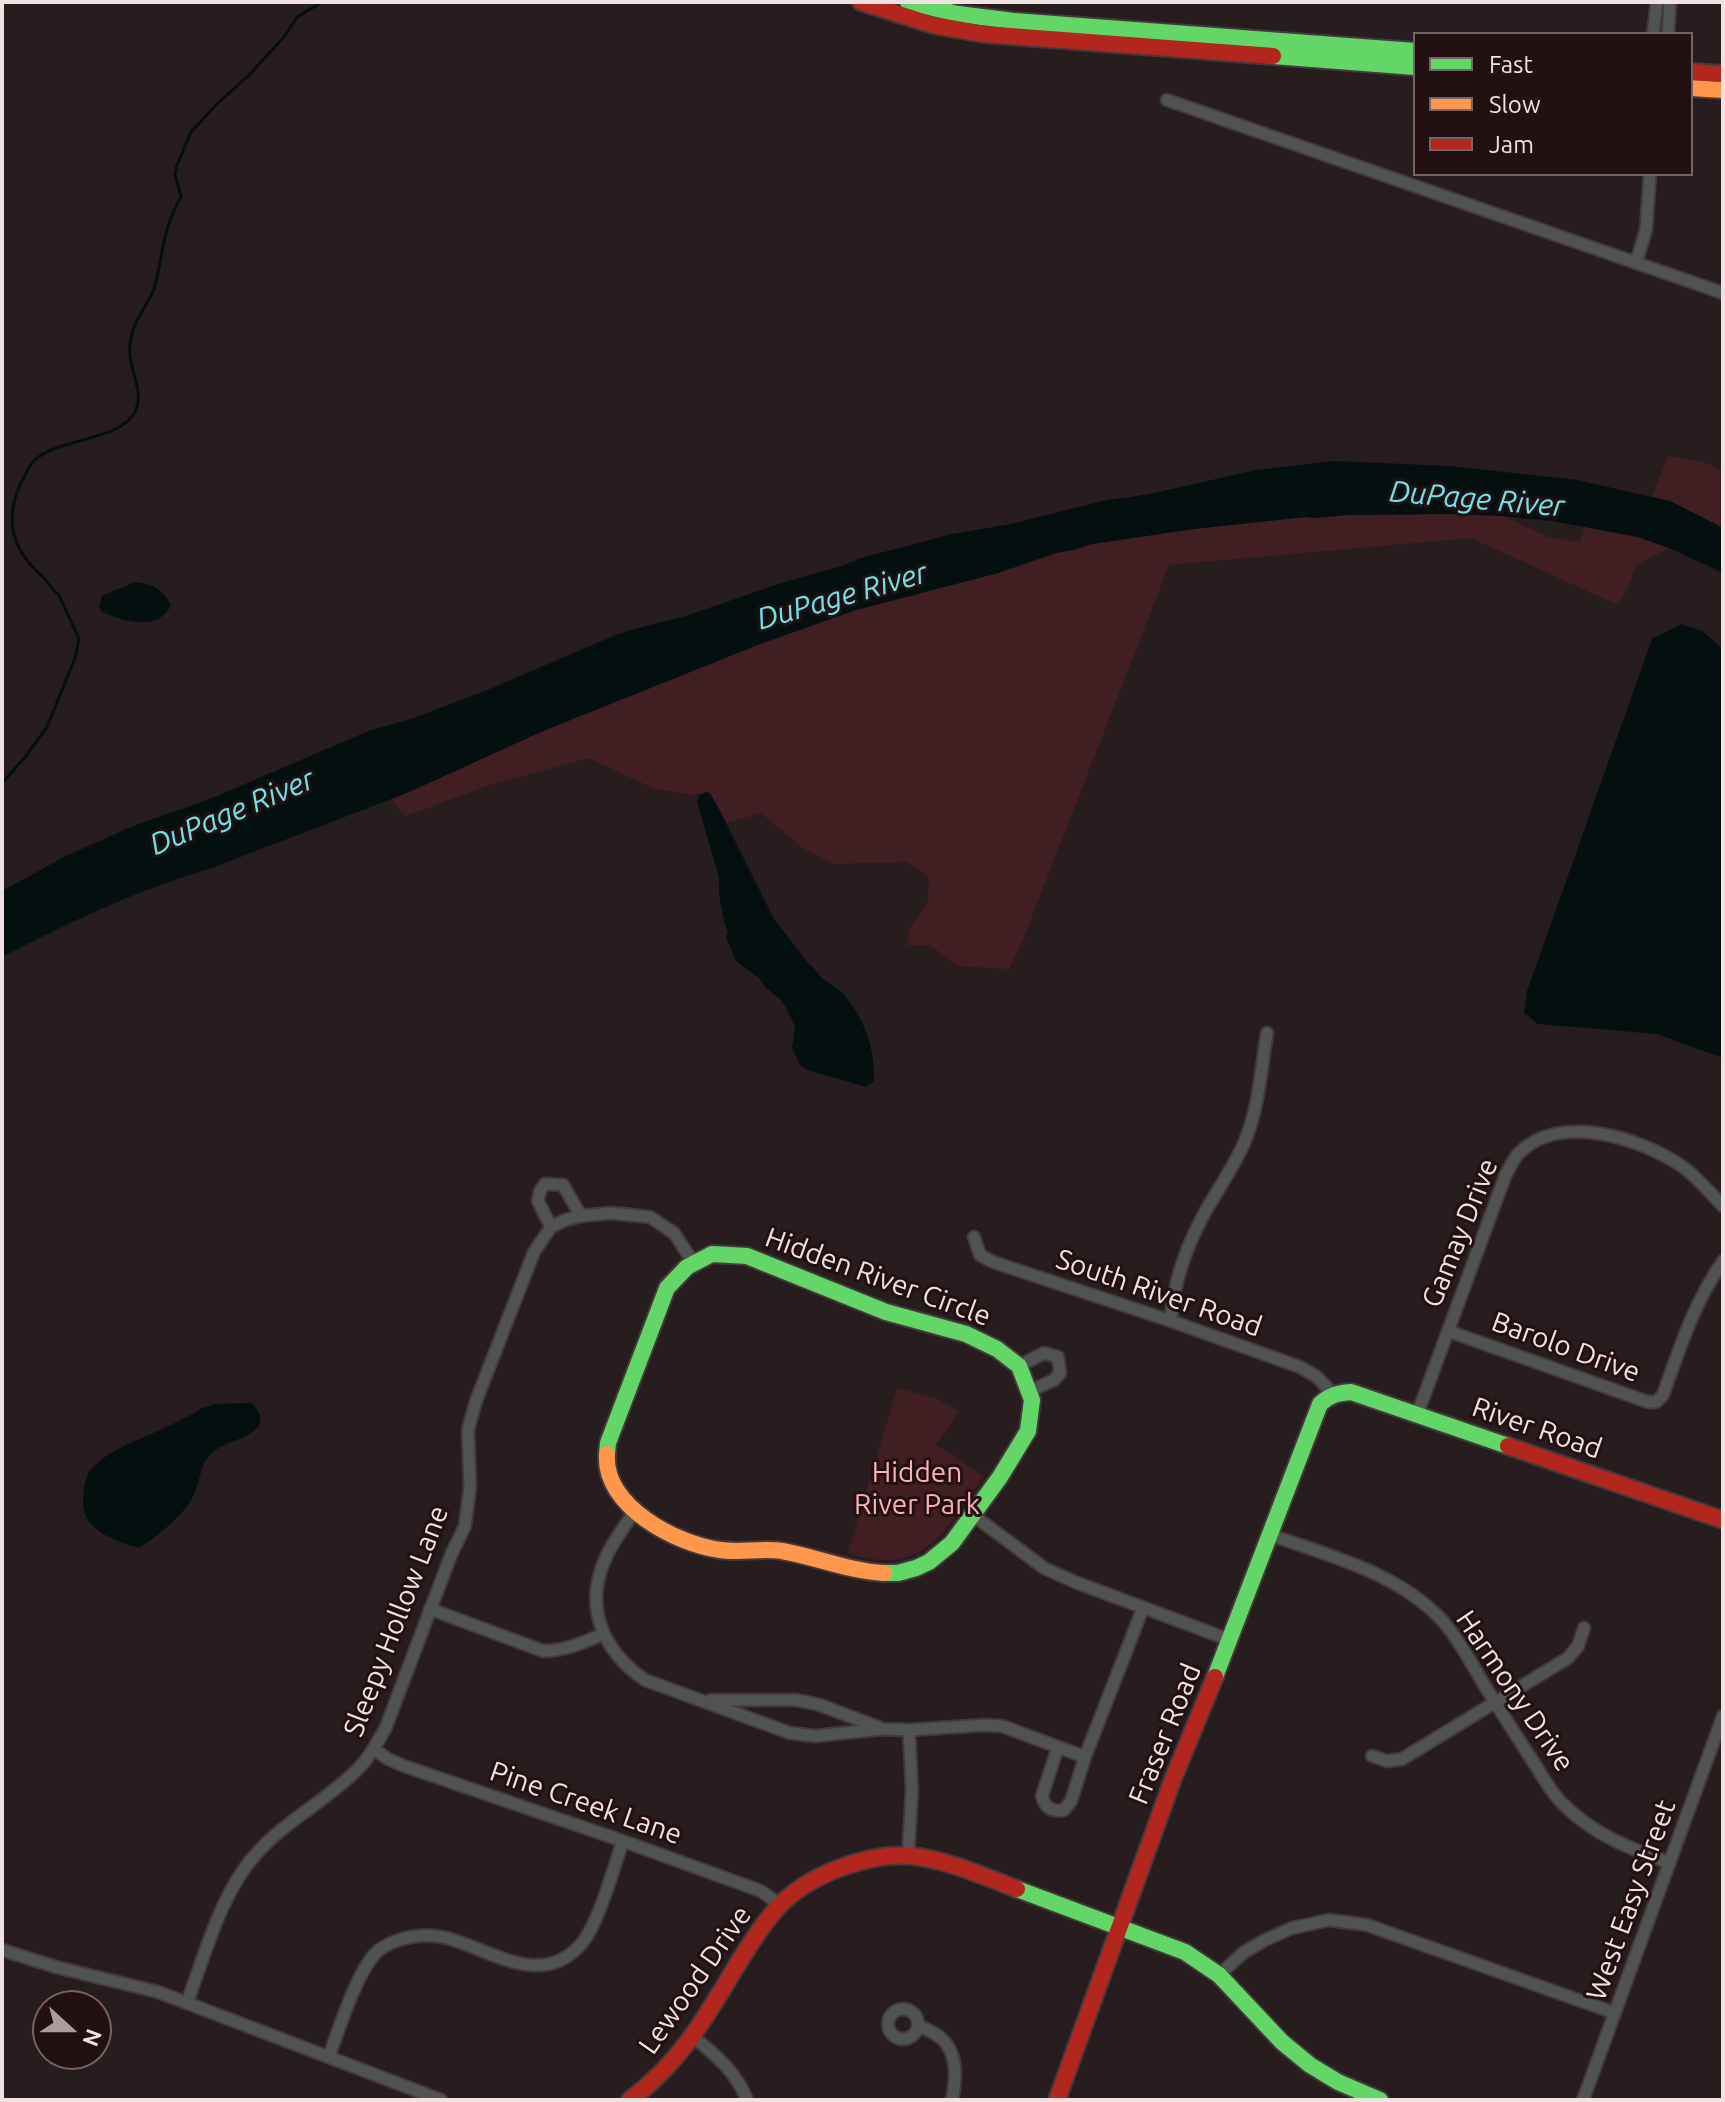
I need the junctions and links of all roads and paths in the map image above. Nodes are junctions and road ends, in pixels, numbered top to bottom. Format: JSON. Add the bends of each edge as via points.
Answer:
{"nodes":[{"id":1,"x":908,"y":2,"type":"edge"},
{"id":2,"x":1657,"y":2,"type":"edge"},
{"id":3,"x":1670,"y":2,"type":"edge"},
{"id":4,"x":870,"y":3,"type":"edge"},
{"id":5,"x":1653,"y":32,"type":"edge"},
{"id":6,"x":1668,"y":32,"type":"edge"},
{"id":7,"x":1413,"y":51,"type":"edge"},
{"id":8,"x":1413,"y":67,"type":"edge"},
{"id":9,"x":1693,"y":72,"type":"edge"},
{"id":10,"x":1723,"y":74,"type":"edge"},
{"id":11,"x":1693,"y":88,"type":"edge"},
{"id":12,"x":1723,"y":90,"type":"edge"},
{"id":13,"x":1167,"y":100,"type":"dead end"},
{"id":14,"x":1650,"y":176,"type":"edge"},
{"id":15,"x":1636,"y":263,"type":"junction"},
{"id":16,"x":1723,"y":293,"type":"edge"},
{"id":17,"x":1267,"y":1033,"type":"dead end"},
{"id":18,"x":1723,"y":1206,"type":"edge"},
{"id":19,"x":581,"y":1216,"type":"junction"},
{"id":20,"x":551,"y":1227,"type":"junction"},
{"id":21,"x":974,"y":1237,"type":"dead end"},
{"id":22,"x":1723,"y":1261,"type":"edge"},
{"id":23,"x":693,"y":1262,"type":"junction"},
{"id":24,"x":1171,"y":1321,"type":"junction"},
{"id":25,"x":1448,"y":1331,"type":"junction"},
{"id":26,"x":1019,"y":1366,"type":"junction"},
{"id":27,"x":1030,"y":1391,"type":"junction"},
{"id":28,"x":1333,"y":1394,"type":"junction"},
{"id":29,"x":1417,"y":1415,"type":"junction"},
{"id":30,"x":634,"y":1512,"type":"junction"},
{"id":31,"x":973,"y":1515,"type":"junction"},
{"id":32,"x":1723,"y":1520,"type":"edge"},
{"id":33,"x":1271,"y":1535,"type":"junction"},
{"id":34,"x":1143,"y":1608,"type":"junction"},
{"id":35,"x":430,"y":1609,"type":"junction"},
{"id":36,"x":1584,"y":1628,"type":"dead end"},
{"id":37,"x":603,"y":1634,"type":"junction"},
{"id":38,"x":1230,"y":1640,"type":"junction"},
{"id":39,"x":702,"y":1699,"type":"junction"},
{"id":40,"x":1496,"y":1704,"type":"junction"},
{"id":41,"x":1723,"y":1719,"type":"edge"},
{"id":42,"x":882,"y":1729,"type":"junction"},
{"id":43,"x":909,"y":1730,"type":"junction"},
{"id":44,"x":1058,"y":1747,"type":"junction"},
{"id":45,"x":374,"y":1749,"type":"junction"},
{"id":46,"x":1372,"y":1756,"type":"dead end"},
{"id":47,"x":1085,"y":1757,"type":"junction"},
{"id":48,"x":623,"y":1841,"type":"junction"},
{"id":49,"x":908,"y":1856,"type":"junction"},
{"id":50,"x":1670,"y":1863,"type":"junction"},
{"id":51,"x":780,"y":1905,"type":"junction"},
{"id":52,"x":1119,"y":1926,"type":"junction"},
{"id":53,"x":2,"y":1950,"type":"edge"},
{"id":54,"x":1219,"y":1975,"type":"junction"},
{"id":55,"x":187,"y":2003,"type":"junction"},
{"id":56,"x":1615,"y":2013,"type":"junction"},
{"id":57,"x":918,"y":2025,"type":"dead end"},
{"id":58,"x":693,"y":2037,"type":"junction"},
{"id":59,"x":329,"y":2056,"type":"junction"},
{"id":60,"x":441,"y":2100,"type":"edge"},
{"id":61,"x":630,"y":2100,"type":"edge"},
{"id":62,"x":747,"y":2100,"type":"edge"},
{"id":63,"x":952,"y":2100,"type":"edge"},
{"id":64,"x":1057,"y":2100,"type":"edge"},
{"id":65,"x":1380,"y":2100,"type":"edge"},
{"id":66,"x":1583,"y":2100,"type":"edge"}],
"edges":[{"from":1,"to":7,"type":"street","via":[[1014,21]]},
{"from":2,"to":5,"type":"street"},
{"from":3,"to":6,"type":"street"},
{"from":4,"to":8,"type":"street","via":[[933,25],[984,34]]},
{"from":9,"to":10,"type":"street"},
{"from":11,"to":12,"type":"street"},
{"from":13,"to":15,"type":"street"},
{"from":14,"to":15,"type":"street","via":[[1646,230]]},
{"from":15,"to":16,"type":"street"},
{"from":17,"to":24,"type":"street","via":[[1250,1126],[1231,1171],[1193,1234],[1172,1298]]},
{"from":18,"to":25,"type":"street","name":"Gamay Drive","via":[[1684,1168],[1636,1143],[1586,1132],[1536,1141],[1518,1154],[1506,1174]]},
{"from":19,"to":20,"type":"street"},
{"from":19,"to":20,"type":"street","via":[[563,1185],[545,1184],[538,1201]]},
{"from":19,"to":23,"type":"street","via":[[650,1217],[674,1233]]},
{"from":20,"to":35,"type":"street","name":"Sleepy Hollow Lane","via":[[534,1252],[476,1401],[468,1430],[465,1526]]},
{"from":21,"to":24,"type":"street","name":"South River Road","via":[[980,1255],[993,1262]]},
{"from":22,"to":25,"type":"street","name":"Barolo Drive","via":[[1691,1315],[1656,1402]]},
{"from":23,"to":26,"type":"street","name":"Hidden River Circle","via":[[712,1254],[747,1256],[886,1312],[966,1334]]},
{"from":23,"to":30,"type":"street","via":[[667,1288],[608,1443],[607,1469]]},
{"from":24,"to":28,"type":"street","name":"South River Road","via":[[1300,1367]]},
{"from":25,"to":29,"type":"street","name":"Gamay Drive"},
{"from":26,"to":27,"type":"street"},
{"from":26,"to":27,"type":"street","via":[[1044,1353],[1058,1357],[1060,1373]]},
{"from":27,"to":31,"type":"street","via":[[1032,1415],[1026,1437]]},
{"from":28,"to":29,"type":"street","name":"River Road","via":[[1351,1392]]},
{"from":28,"to":33,"type":"street","name":"Fraser Road","via":[[1320,1404]]},
{"from":29,"to":32,"type":"street","name":"River Road"},
{"from":30,"to":31,"type":"street","via":[[696,1545],[777,1551],[884,1574],[929,1562]]},
{"from":30,"to":37,"type":"street","via":[[596,1583]]},
{"from":31,"to":34,"type":"street","via":[[1044,1568]]},
{"from":33,"to":38,"type":"street","name":"Fraser Road"},
{"from":33,"to":40,"type":"street","name":"Harmony Drive","via":[[1370,1571],[1416,1598],[1440,1618]]},
{"from":34,"to":38,"type":"street"},
{"from":34,"to":47,"type":"street"},
{"from":35,"to":37,"type":"street","via":[[543,1651]]},
{"from":35,"to":45,"type":"street","name":"Sleepy Hollow Lane"},
{"from":36,"to":40,"type":"street","via":[[1568,1658]]},
{"from":37,"to":39,"type":"street","via":[[625,1667],[645,1680]]},
{"from":38,"to":52,"type":"street","name":"Fraser Road"},
{"from":39,"to":42,"type":"street","via":[[796,1700]]},
{"from":39,"to":42,"type":"street","via":[[790,1733],[815,1736]]},
{"from":40,"to":46,"type":"street","via":[[1402,1759]]},
{"from":40,"to":50,"type":"street","name":"Harmony Drive","via":[[1563,1804],[1623,1846]]},
{"from":41,"to":50,"type":"street","name":"West Easy Street"},
{"from":42,"to":43,"type":"street"},
{"from":43,"to":44,"type":"street","via":[[1002,1726]]},
{"from":43,"to":49,"type":"street"},
{"from":44,"to":47,"type":"street"},
{"from":44,"to":47,"type":"street","via":[[1042,1796],[1056,1811],[1071,1801]]},
{"from":45,"to":48,"type":"street","name":"Pine Creek Lane","via":[[404,1766]]},
{"from":45,"to":55,"type":"street","name":"Sleepy Hollow Lane","via":[[359,1768],[275,1835],[241,1873]]},
{"from":48,"to":51,"type":"street","name":"Pine Creek Lane","via":[[761,1891]]},
{"from":48,"to":59,"type":"street","via":[[593,1925],[572,1953],[555,1962],[529,1965],[446,1938],[427,1935],[391,1942],[364,1970]]},
{"from":49,"to":51,"type":"street","name":"Lewood Drive","via":[[851,1865]]},
{"from":49,"to":52,"type":"street","name":"Lewood Drive","via":[[950,1865]]},
{"from":50,"to":56,"type":"street","name":"West Easy Street"},
{"from":51,"to":58,"type":"street","name":"Lewood Drive"},
{"from":52,"to":54,"type":"street","name":"Lewood Drive","via":[[1185,1952]]},
{"from":52,"to":64,"type":"street","name":"Fraser Road"},
{"from":53,"to":55,"type":"street"},
{"from":54,"to":56,"type":"street","via":[[1263,1941],[1329,1920],[1367,1925]]},
{"from":54,"to":65,"type":"street","name":"Lewood Drive","via":[[1310,2065]]},
{"from":55,"to":59,"type":"street"},
{"from":56,"to":66,"type":"street","name":"West Easy Street"},
{"from":57,"to":63,"type":"street","via":[[943,2039],[952,2058]]},
{"from":58,"to":61,"type":"street","name":"Lewood Drive","via":[[673,2065]]},
{"from":58,"to":62,"type":"street","via":[[732,2073]]},
{"from":59,"to":60,"type":"street"}]}
